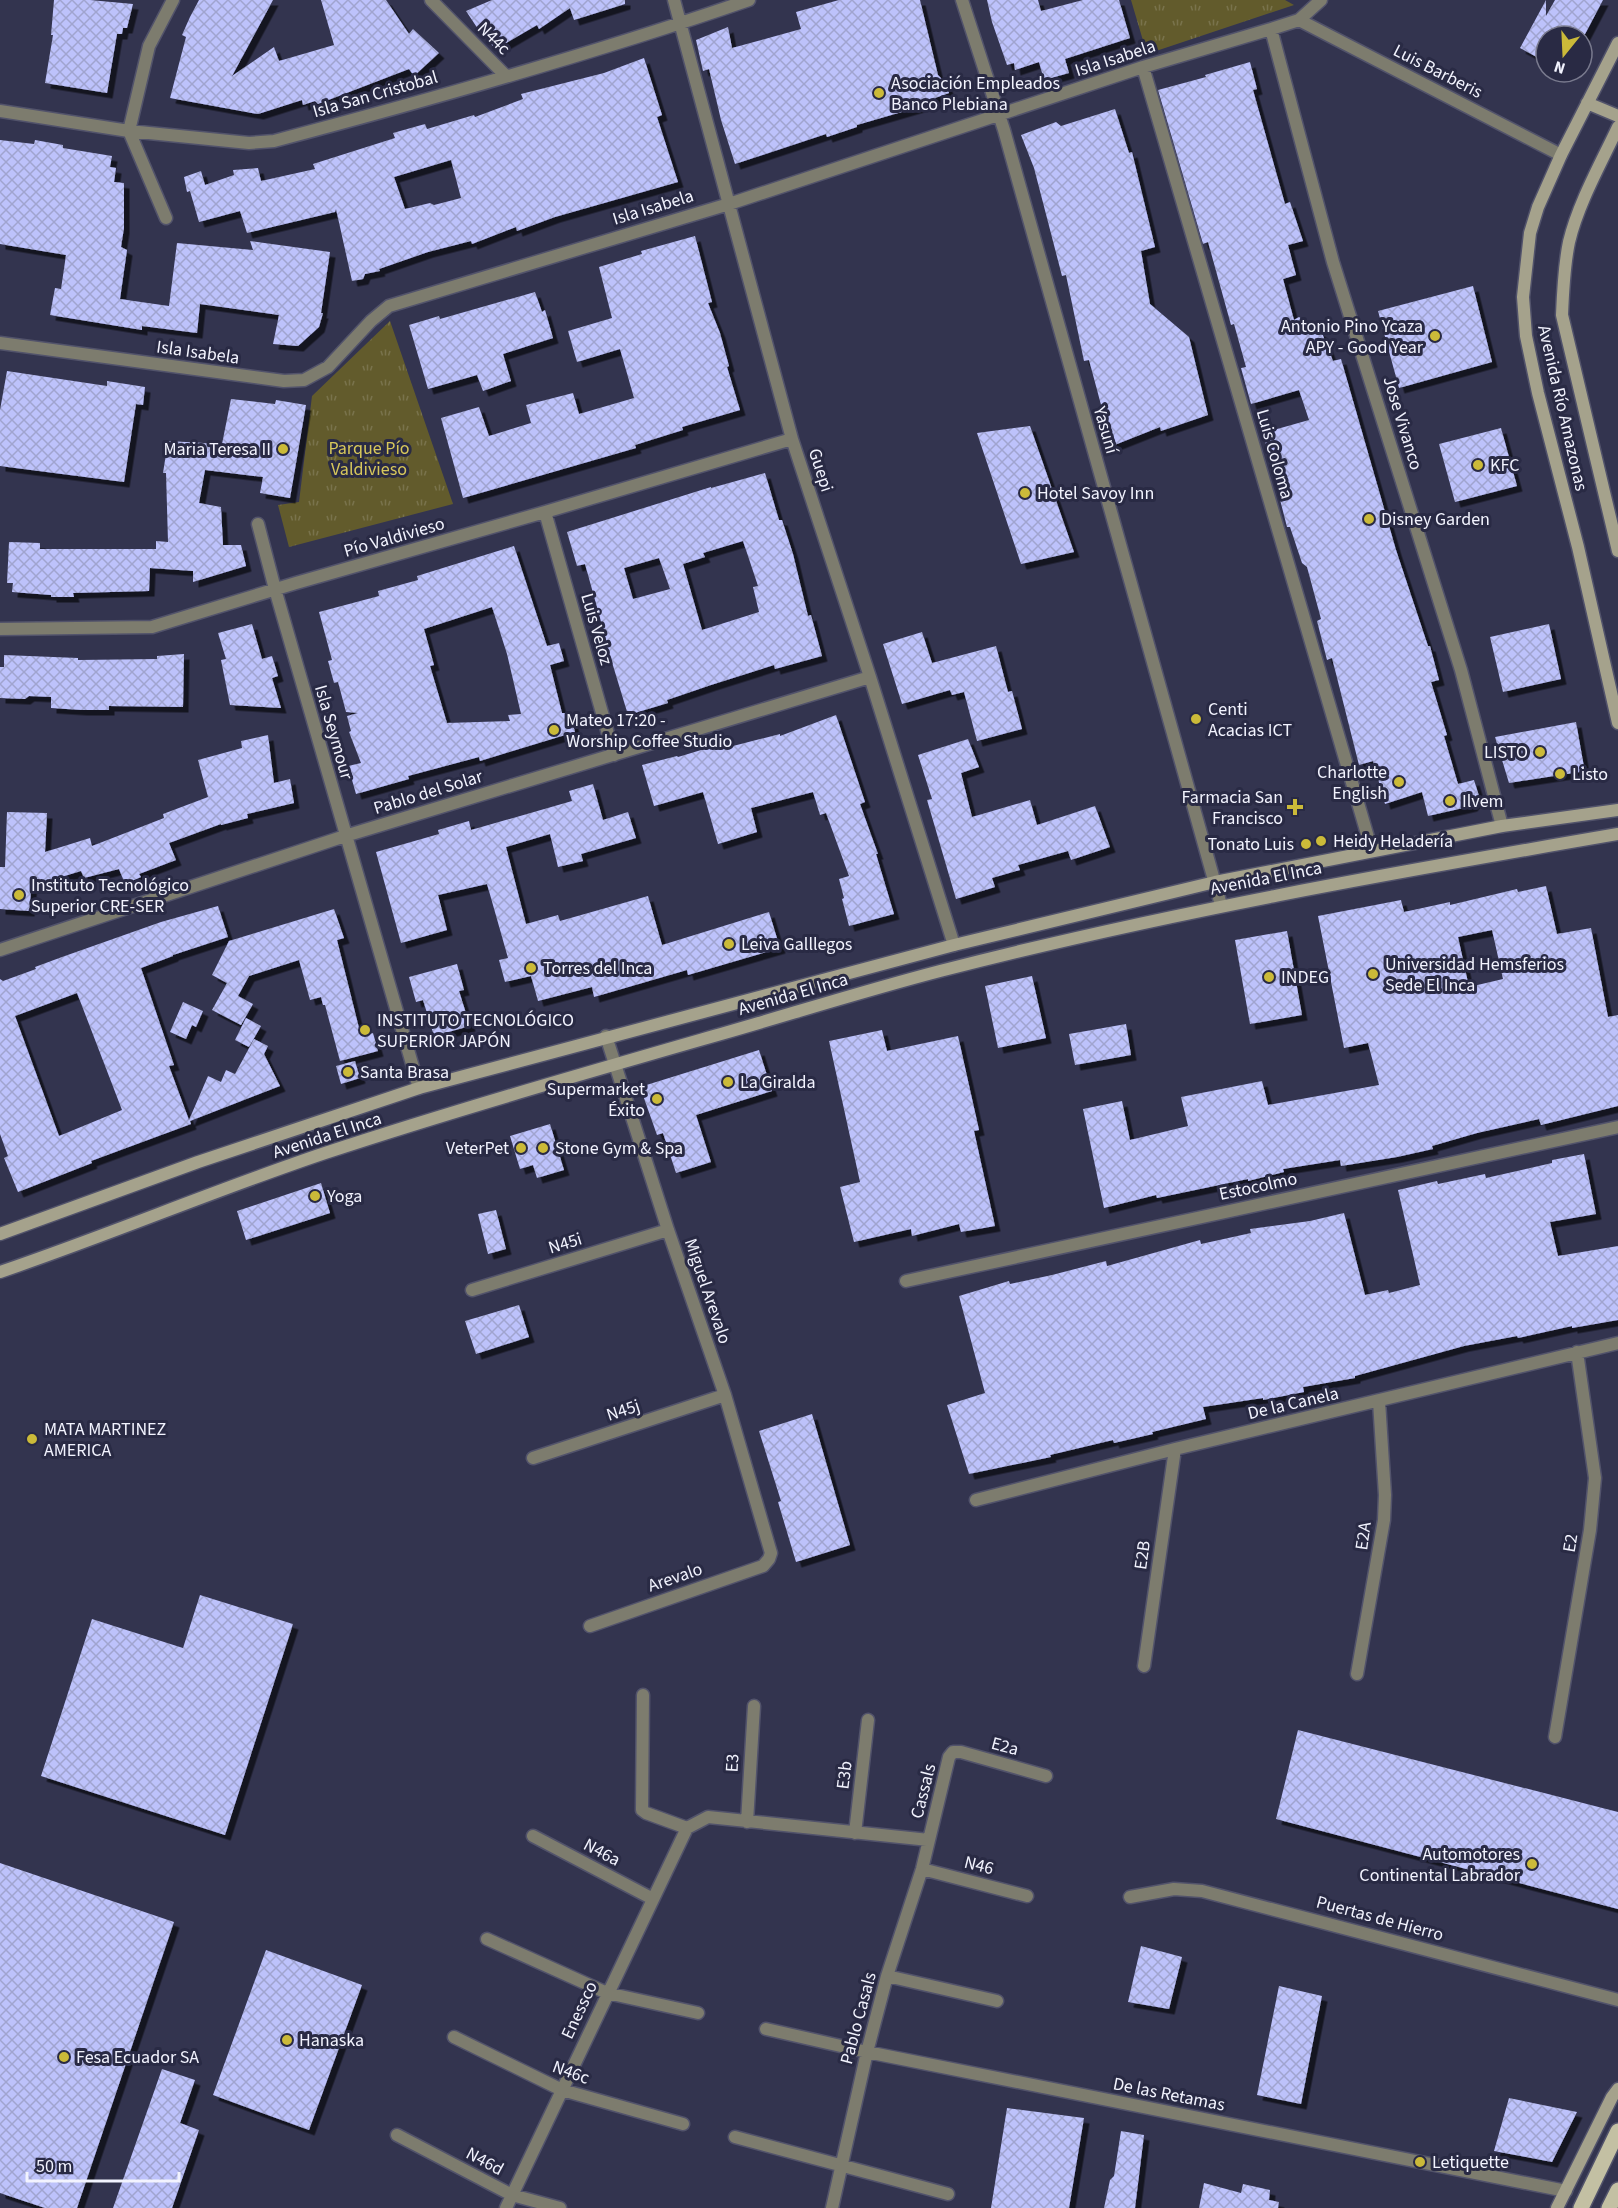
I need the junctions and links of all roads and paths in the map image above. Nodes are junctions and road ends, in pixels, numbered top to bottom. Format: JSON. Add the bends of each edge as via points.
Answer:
{"nodes":[{"id":1,"x":173,"y":0,"type":"edge"},
{"id":2,"x":431,"y":0,"type":"edge"},
{"id":3,"x":674,"y":0,"type":"edge"},
{"id":4,"x":749,"y":0,"type":"edge"},
{"id":5,"x":962,"y":0,"type":"edge"},
{"id":6,"x":1321,"y":0,"type":"edge"},
{"id":7,"x":1299,"y":20,"type":"junction"},
{"id":8,"x":682,"y":23,"type":"junction"},
{"id":9,"x":1271,"y":29,"type":"junction"},
{"id":10,"x":1618,"y":43,"type":"edge"},
{"id":11,"x":1143,"y":67,"type":"junction"},
{"id":12,"x":506,"y":76,"type":"junction"},
{"id":13,"x":1587,"y":103,"type":"junction"},
{"id":14,"x":0,"y":111,"type":"edge"},
{"id":15,"x":999,"y":115,"type":"junction"},
{"id":16,"x":1618,"y":116,"type":"edge"},
{"id":17,"x":1618,"y":127,"type":"edge"},
{"id":18,"x":129,"y":131,"type":"junction"},
{"id":19,"x":1561,"y":155,"type":"junction"},
{"id":20,"x":729,"y":204,"type":"junction"},
{"id":21,"x":166,"y":218,"type":"dead end"},
{"id":22,"x":0,"y":343,"type":"edge"},
{"id":23,"x":792,"y":439,"type":"junction"},
{"id":24,"x":545,"y":513,"type":"junction"},
{"id":25,"x":258,"y":524,"type":"dead end"},
{"id":26,"x":1618,"y":551,"type":"edge"},
{"id":27,"x":275,"y":589,"type":"junction"},
{"id":28,"x":0,"y":629,"type":"edge"},
{"id":29,"x":870,"y":677,"type":"junction"},
{"id":30,"x":1618,"y":723,"type":"edge"},
{"id":31,"x":614,"y":754,"type":"junction"},
{"id":32,"x":1618,"y":810,"type":"edge"},
{"id":33,"x":1502,"y":826,"type":"junction"},
{"id":34,"x":1618,"y":834,"type":"edge"},
{"id":35,"x":345,"y":836,"type":"junction"},
{"id":36,"x":1372,"y":851,"type":"junction"},
{"id":37,"x":1215,"y":882,"type":"junction"},
{"id":38,"x":1221,"y":905,"type":"junction"},
{"id":39,"x":954,"y":945,"type":"junction"},
{"id":40,"x":0,"y":950,"type":"edge"},
{"id":41,"x":606,"y":1036,"type":"junction"},
{"id":42,"x":614,"y":1064,"type":"junction"},
{"id":43,"x":419,"y":1088,"type":"junction"},
{"id":44,"x":1618,"y":1127,"type":"edge"},
{"id":45,"x":668,"y":1230,"type":"junction"},
{"id":46,"x":0,"y":1234,"type":"edge"},
{"id":47,"x":0,"y":1272,"type":"edge"},
{"id":48,"x":906,"y":1281,"type":"dead end"},
{"id":49,"x":472,"y":1290,"type":"dead end"},
{"id":50,"x":1618,"y":1343,"type":"edge"},
{"id":51,"x":1577,"y":1352,"type":"junction"},
{"id":52,"x":725,"y":1395,"type":"junction"},
{"id":53,"x":1379,"y":1401,"type":"junction"},
{"id":54,"x":1175,"y":1449,"type":"junction"},
{"id":55,"x":533,"y":1458,"type":"dead end"},
{"id":56,"x":976,"y":1500,"type":"dead end"},
{"id":57,"x":769,"y":1559,"type":"joint"},
{"id":58,"x":590,"y":1626,"type":"dead end"},
{"id":59,"x":1144,"y":1666,"type":"dead end"},
{"id":60,"x":1357,"y":1674,"type":"dead end"},
{"id":61,"x":643,"y":1695,"type":"dead end"},
{"id":62,"x":754,"y":1706,"type":"dead end"},
{"id":63,"x":868,"y":1720,"type":"dead end"},
{"id":64,"x":1556,"y":1737,"type":"dead end"},
{"id":65,"x":953,"y":1752,"type":"joint"},
{"id":66,"x":1046,"y":1776,"type":"dead end"},
{"id":67,"x":747,"y":1822,"type":"junction"},
{"id":68,"x":687,"y":1828,"type":"junction"},
{"id":69,"x":855,"y":1833,"type":"junction"},
{"id":70,"x":533,"y":1836,"type":"dead end"},
{"id":71,"x":929,"y":1840,"type":"junction"},
{"id":72,"x":922,"y":1869,"type":"junction"},
{"id":73,"x":1027,"y":1896,"type":"dead end"},
{"id":74,"x":1130,"y":1897,"type":"dead end"},
{"id":75,"x":654,"y":1899,"type":"junction"},
{"id":76,"x":487,"y":1939,"type":"dead end"},
{"id":77,"x":888,"y":1976,"type":"junction"},
{"id":78,"x":607,"y":1993,"type":"junction"},
{"id":79,"x":1618,"y":2000,"type":"edge"},
{"id":80,"x":997,"y":2001,"type":"dead end"},
{"id":81,"x":698,"y":2013,"type":"dead end"},
{"id":82,"x":766,"y":2029,"type":"dead end"},
{"id":83,"x":454,"y":2037,"type":"dead end"},
{"id":84,"x":867,"y":2052,"type":"junction"},
{"id":85,"x":1618,"y":2084,"type":"edge"},
{"id":86,"x":562,"y":2090,"type":"junction"},
{"id":87,"x":1615,"y":2093,"type":"edge"},
{"id":88,"x":683,"y":2124,"type":"dead end"},
{"id":89,"x":1618,"y":2131,"type":"edge"},
{"id":90,"x":397,"y":2135,"type":"dead end"},
{"id":91,"x":735,"y":2137,"type":"dead end"},
{"id":92,"x":842,"y":2166,"type":"junction"},
{"id":93,"x":1618,"y":2190,"type":"edge"},
{"id":94,"x":1566,"y":2191,"type":"junction"},
{"id":95,"x":948,"y":2194,"type":"dead end"},
{"id":96,"x":512,"y":2195,"type":"junction"},
{"id":97,"x":506,"y":2208,"type":"edge"},
{"id":98,"x":560,"y":2208,"type":"edge"},
{"id":99,"x":832,"y":2208,"type":"edge"},
{"id":100,"x":1557,"y":2208,"type":"edge"},
{"id":101,"x":1581,"y":2208,"type":"edge"},
{"id":102,"x":1609,"y":2208,"type":"edge"}],
"edges":[{"from":1,"to":18,"type":"street","via":[[149,46]]},
{"from":2,"to":12,"type":"street","name":"N44c"},
{"from":3,"to":8,"type":"street","name":"Guepi"},
{"from":4,"to":8,"type":"street","name":"Isla San Cristobal"},
{"from":5,"to":15,"type":"street","name":"Yasuní"},
{"from":6,"to":7,"type":"street","name":"Isla Isabela"},
{"from":7,"to":9,"type":"street","name":"Isla Isabela"},
{"from":7,"to":19,"type":"street","name":"Luis Barberis"},
{"from":8,"to":12,"type":"street","name":"Isla San Cristobal"},
{"from":8,"to":20,"type":"street","name":"Guepi"},
{"from":9,"to":11,"type":"street","name":"Isla Isabela"},
{"from":9,"to":33,"type":"street","name":"Jose Vivanco","via":[[1334,262],[1461,670]]},
{"from":10,"to":13,"type":"main road","name":"Avenida Río Amazonas"},
{"from":11,"to":15,"type":"street","name":"Isla Isabela"},
{"from":11,"to":36,"type":"street","name":"Luis Coloma"},
{"from":12,"to":18,"type":"street","name":"Isla San Cristobal","via":[[274,141],[249,143]]},
{"from":13,"to":16,"type":"main road"},
{"from":13,"to":19,"type":"main road","name":"Avenida Río Amazonas"},
{"from":14,"to":18,"type":"street","name":"Isla San Cristobal"},
{"from":15,"to":20,"type":"street","name":"Isla Isabela"},
{"from":15,"to":37,"type":"street","name":"Yasuní"},
{"from":17,"to":26,"type":"main road","name":"Avenida Río Amazonas","via":[[1570,240],[1563,276],[1562,315]]},
{"from":18,"to":21,"type":"street"},
{"from":19,"to":30,"type":"main road","name":"Avenida Río Amazonas","via":[[1530,233],[1523,297],[1526,336]]},
{"from":20,"to":22,"type":"street","name":"Isla Isabela","via":[[389,306],[328,367],[304,380],[284,381]]},
{"from":20,"to":23,"type":"street","name":"Guepi"},
{"from":23,"to":24,"type":"street","name":"Pío Valdivieso"},
{"from":23,"to":29,"type":"street","name":"Guepi"},
{"from":24,"to":27,"type":"street","name":"Pío Valdivieso"},
{"from":24,"to":31,"type":"street","name":"Luis Veloz"},
{"from":25,"to":27,"type":"street","name":"Isla Seymour"},
{"from":27,"to":28,"type":"street","name":"Pío Valdivieso","via":[[152,627]]},
{"from":27,"to":35,"type":"street","name":"Isla Seymour"},
{"from":29,"to":31,"type":"street","name":"Pablo del Solar"},
{"from":29,"to":39,"type":"street","name":"Guepi"},
{"from":31,"to":35,"type":"street","name":"Pablo del Solar"},
{"from":32,"to":33,"type":"main road","name":"Avenida El Inca"},
{"from":33,"to":36,"type":"main road","name":"Avenida El Inca"},
{"from":34,"to":38,"type":"main road","name":"Avenida El Inca"},
{"from":35,"to":40,"type":"street","name":"Pablo del Solar"},
{"from":35,"to":43,"type":"street","name":"Isla Seymour"},
{"from":36,"to":37,"type":"main road","name":"Avenida El Inca"},
{"from":37,"to":38,"type":"street","name":"Yasuní"},
{"from":37,"to":39,"type":"main road","name":"Avenida El Inca"},
{"from":38,"to":42,"type":"main road","name":"Avenida El Inca","via":[[940,971]]},
{"from":39,"to":41,"type":"main road","name":"Avenida El Inca"},
{"from":41,"to":42,"type":"street","name":"Miguel Arevalo"},
{"from":41,"to":43,"type":"main road","name":"Avenida El Inca"},
{"from":42,"to":45,"type":"street","name":"Miguel Arevalo"},
{"from":42,"to":47,"type":"main road","name":"Avenida El Inca","via":[[327,1153]]},
{"from":43,"to":46,"type":"main road","name":"Avenida El Inca"},
{"from":44,"to":48,"type":"street","name":"Estocolmo"},
{"from":45,"to":49,"type":"street","name":"N45i"},
{"from":45,"to":52,"type":"street","name":"Miguel Arevalo"},
{"from":50,"to":51,"type":"street","name":"De la Canela"},
{"from":51,"to":53,"type":"street","name":"De la Canela"},
{"from":51,"to":64,"type":"street","name":"E2","via":[[1594,1478],[1590,1530]]},
{"from":52,"to":55,"type":"street","name":"N45j"},
{"from":52,"to":57,"type":"street","name":"Miguel Arevalo","via":[[771,1553]]},
{"from":53,"to":54,"type":"street","name":"De la Canela"},
{"from":53,"to":60,"type":"street","name":"E2A","via":[[1384,1520]]},
{"from":54,"to":56,"type":"street","name":"De la Canela"},
{"from":54,"to":59,"type":"street","name":"E2B"},
{"from":57,"to":58,"type":"street","name":"Arevalo","via":[[763,1566]]},
{"from":61,"to":68,"type":"street","via":[[642,1810]]},
{"from":62,"to":67,"type":"street","name":"E3"},
{"from":63,"to":69,"type":"street","name":"E3b"},
{"from":65,"to":66,"type":"street","name":"E2a"},
{"from":65,"to":71,"type":"street","name":"Cassals"},
{"from":67,"to":68,"type":"street","via":[[708,1817]]},
{"from":67,"to":69,"type":"street"},
{"from":68,"to":75,"type":"street","name":"Enessco"},
{"from":69,"to":71,"type":"street"},
{"from":70,"to":75,"type":"street","name":"N46a"},
{"from":71,"to":72,"type":"street","name":"Pablo Casals"},
{"from":72,"to":73,"type":"street","name":"N46"},
{"from":72,"to":77,"type":"street","name":"Pablo Casals"},
{"from":74,"to":79,"type":"street","name":"Puertas de Hierro","via":[[1174,1889],[1202,1891]]},
{"from":75,"to":78,"type":"street","name":"Enessco"},
{"from":76,"to":78,"type":"street"},
{"from":77,"to":80,"type":"street"},
{"from":77,"to":84,"type":"street","name":"Pablo Casals"},
{"from":78,"to":81,"type":"street"},
{"from":78,"to":86,"type":"street","name":"Enessco"},
{"from":82,"to":84,"type":"street","name":"De las Retamas"},
{"from":83,"to":86,"type":"street","name":"N46c"},
{"from":84,"to":92,"type":"street","name":"Pablo Casals"},
{"from":84,"to":94,"type":"street","name":"De las Retamas"},
{"from":85,"to":87,"type":"main road"},
{"from":86,"to":88,"type":"street","name":"N46c"},
{"from":86,"to":96,"type":"street","name":"Enessco"},
{"from":87,"to":94,"type":"main road"},
{"from":89,"to":101,"type":"main road"},
{"from":90,"to":96,"type":"street","name":"N46d"},
{"from":91,"to":92,"type":"street"},
{"from":92,"to":95,"type":"street"},
{"from":92,"to":99,"type":"street","name":"Pablo Casals"},
{"from":93,"to":102,"type":"main road"},
{"from":94,"to":100,"type":"main road"},
{"from":96,"to":97,"type":"street","name":"Enessco"},
{"from":96,"to":98,"type":"street","name":"N46d"}]}
